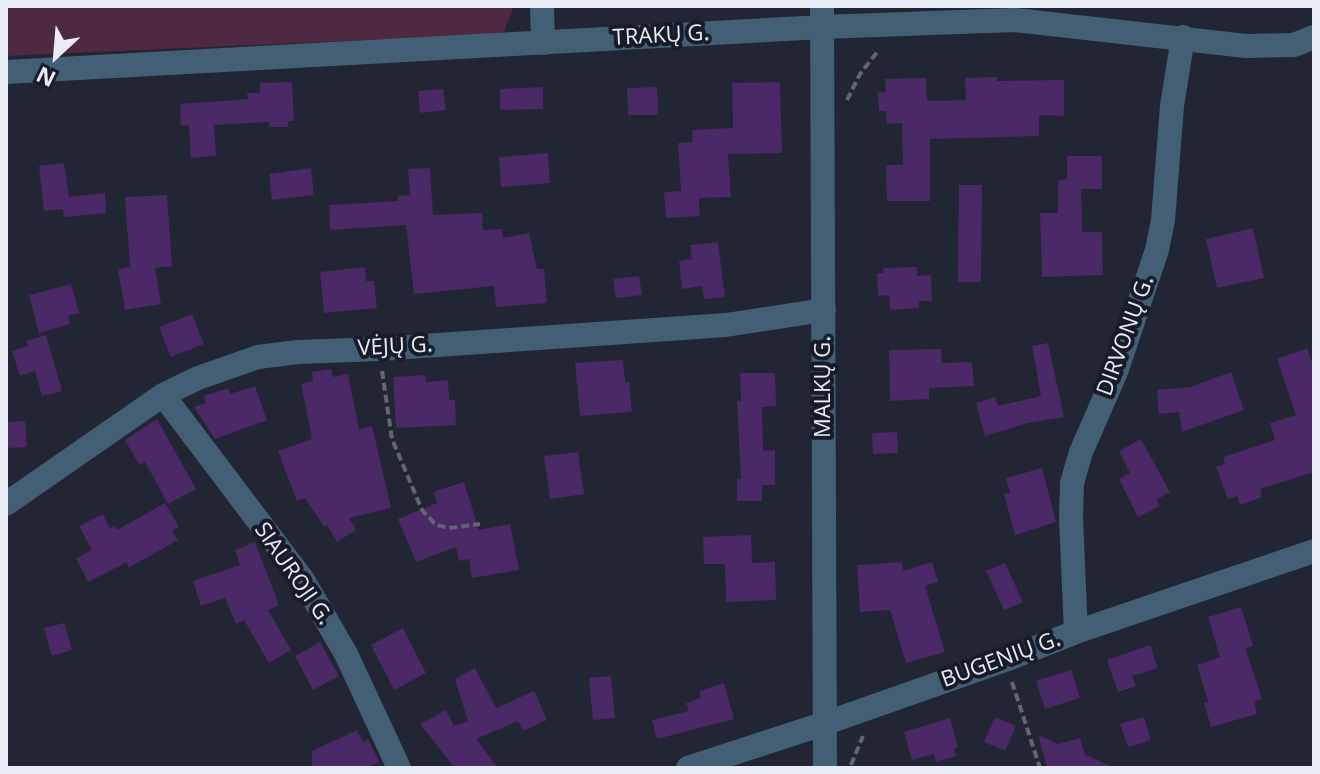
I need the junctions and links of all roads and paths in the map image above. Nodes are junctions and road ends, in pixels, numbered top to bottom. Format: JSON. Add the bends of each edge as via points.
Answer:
{"nodes":[{"id":1,"x":542,"y":6,"type":"edge"},
{"id":2,"x":822,"y":16,"type":"edge"},
{"id":3,"x":1183,"y":37,"type":"junction"},
{"id":4,"x":1314,"y":37,"type":"edge"},
{"id":5,"x":543,"y":43,"type":"junction"},
{"id":6,"x":888,"y":45,"type":"dead end"},
{"id":7,"x":6,"y":72,"type":"edge"},
{"id":8,"x":847,"y":102,"type":"dead end"},
{"id":9,"x":824,"y":310,"type":"junction"},
{"id":10,"x":380,"y":349,"type":"junction"},
{"id":11,"x":163,"y":395,"type":"junction"},
{"id":12,"x":6,"y":504,"type":"edge"},
{"id":13,"x":480,"y":524,"type":"dead end"},
{"id":14,"x":1314,"y":551,"type":"edge"},
{"id":15,"x":1076,"y":632,"type":"junction"},
{"id":16,"x":1005,"y":660,"type":"junction"},
{"id":17,"x":826,"y":723,"type":"junction"},
{"id":18,"x":399,"y":768,"type":"edge"},
{"id":19,"x":688,"y":768,"type":"edge"},
{"id":20,"x":825,"y":768,"type":"edge"},
{"id":21,"x":1040,"y":768,"type":"edge"}],
"edges":[{"from":1,"to":5,"type":"street"},
{"from":2,"to":3,"type":"street","name":"TRAKŲ G.","via":[[1015,20]]},
{"from":2,"to":5,"type":"street","name":"TRAKŲ G."},
{"from":2,"to":9,"type":"street","name":"MALKŲ G."},
{"from":3,"to":4,"type":"street","name":"TRAKŲ G.","via":[[1246,46],[1294,45]]},
{"from":3,"to":15,"type":"street","name":"DIRVONŲ G.","via":[[1157,250],[1072,483]]},
{"from":5,"to":7,"type":"street","name":"TRAKŲ G."},
{"from":6,"to":8,"type":"path","via":[[870,58]]},
{"from":9,"to":10,"type":"street","name":"VĖJŲ G.","via":[[726,325]]},
{"from":9,"to":17,"type":"street","name":"MALKŲ G."},
{"from":10,"to":11,"type":"street","name":"VĖJŲ G.","via":[[258,357]]},
{"from":10,"to":13,"type":"path","via":[[392,439],[422,510],[436,525]]},
{"from":11,"to":12,"type":"street","name":"VĖJŲ G."},
{"from":11,"to":18,"type":"street","name":"SIAUROJI G.","via":[[303,580],[346,654]]},
{"from":14,"to":15,"type":"street","name":"BUGENIŲ G."},
{"from":15,"to":16,"type":"street","name":"BUGENIŲ G."},
{"from":16,"to":17,"type":"street","name":"BUGENIŲ G."},
{"from":16,"to":21,"type":"path"},
{"from":17,"to":19,"type":"street","name":"BUGENIŲ G."},
{"from":17,"to":20,"type":"street","name":"MALKŲ G."}]}
